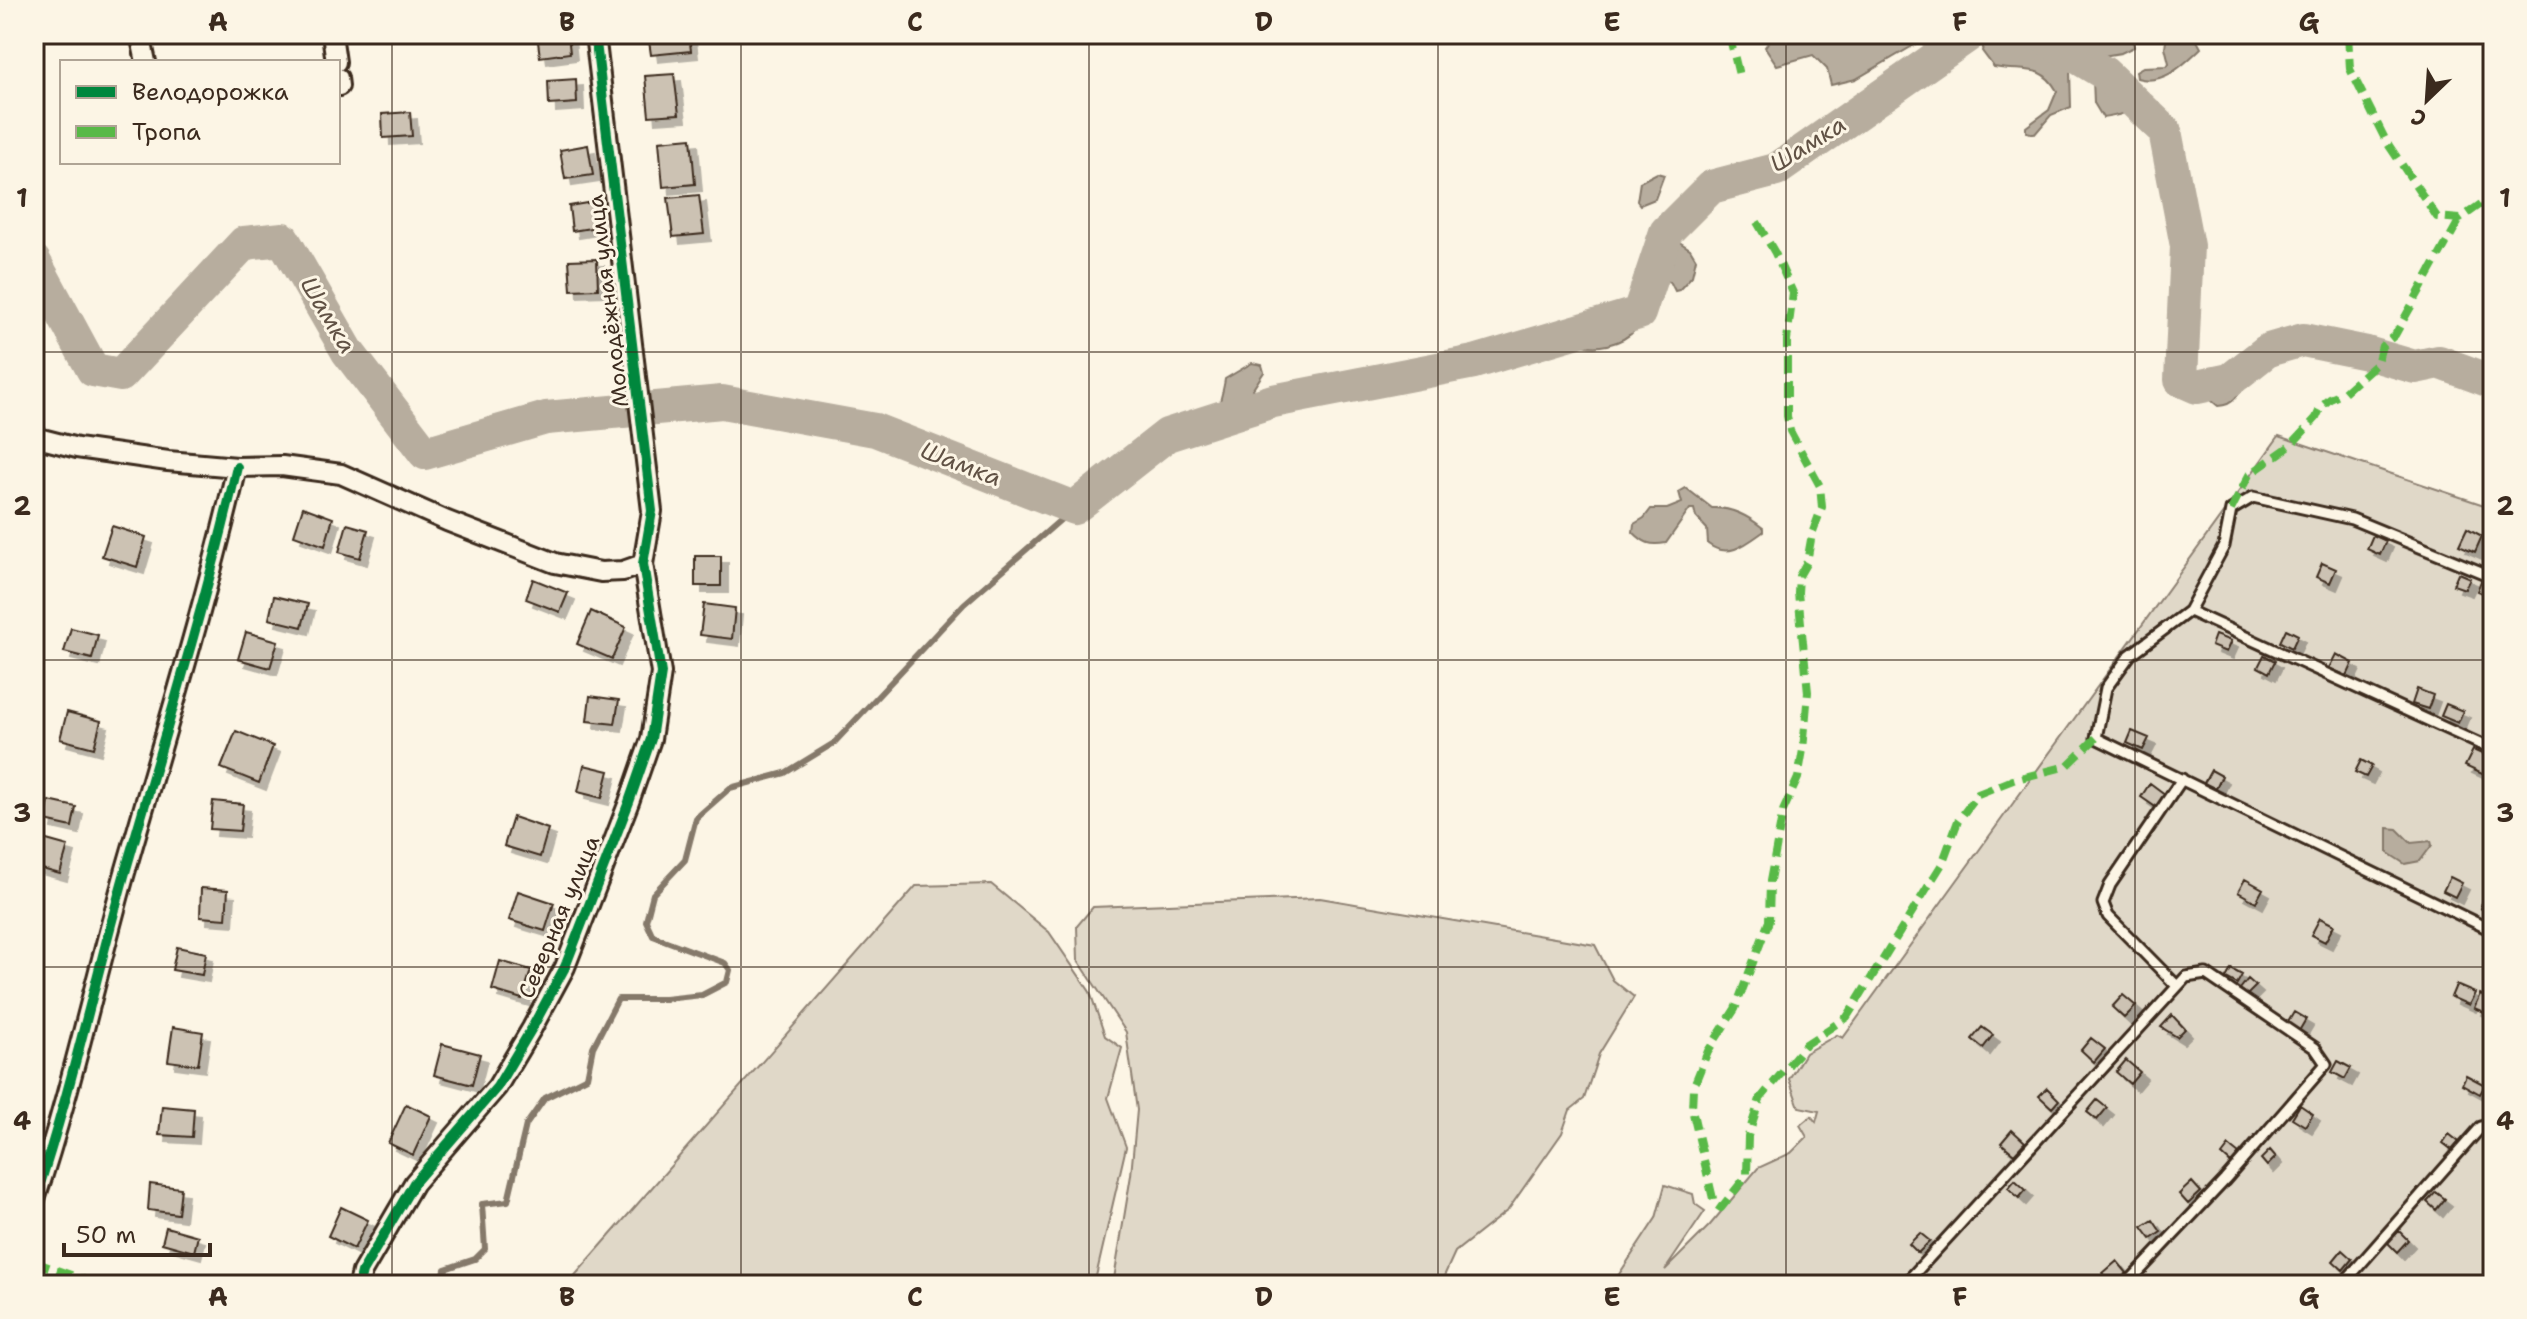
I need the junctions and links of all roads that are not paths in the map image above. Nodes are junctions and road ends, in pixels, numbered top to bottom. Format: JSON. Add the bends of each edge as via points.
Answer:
{"nodes":[{"id":1,"x":140,"y":34,"type":"edge"},
{"id":2,"x":332,"y":34,"type":"edge"},
{"id":3,"x":595,"y":34,"type":"edge"},
{"id":4,"x":146,"y":60,"type":"edge"},
{"id":5,"x":336,"y":60,"type":"edge"},
{"id":6,"x":34,"y":437,"type":"edge"},
{"id":7,"x":237,"y":467,"type":"junction"},
{"id":8,"x":643,"y":564,"type":"junction"},
{"id":9,"x":2493,"y":577,"type":"edge"},
{"id":10,"x":2189,"y":611,"type":"junction"},
{"id":11,"x":2493,"y":750,"type":"edge"},
{"id":12,"x":2182,"y":779,"type":"junction"},
{"id":13,"x":2493,"y":931,"type":"edge"},
{"id":14,"x":2177,"y":986,"type":"junction"},
{"id":15,"x":2493,"y":1124,"type":"edge"},
{"id":16,"x":34,"y":1202,"type":"edge"},
{"id":17,"x":359,"y":1285,"type":"edge"},
{"id":18,"x":1904,"y":1285,"type":"edge"},
{"id":19,"x":2126,"y":1285,"type":"edge"},
{"id":20,"x":2342,"y":1285,"type":"edge"}],
"edges":[{"from":1,"to":4,"type":"street"},
{"from":2,"to":5,"type":"street"},
{"from":3,"to":8,"type":"street","name":"Молодёжная улица","via":[[652,511]]},
{"from":6,"to":7,"type":"street","via":[[77,448]]},
{"from":7,"to":8,"type":"street","via":[[282,466],[341,474],[555,563],[601,572]]},
{"from":7,"to":16,"type":"street"},
{"from":8,"to":17,"type":"street","name":"Северная улица","via":[[661,673],[651,739],[565,967],[497,1087],[414,1183]]},
{"from":9,"to":10,"type":"lane","via":[[2352,519],[2253,497],[2231,510],[2224,546]]},
{"from":10,"to":11,"type":"lane"},
{"from":10,"to":12,"type":"lane","via":[[2130,655],[2106,688],[2096,738]]},
{"from":12,"to":13,"type":"lane"},
{"from":12,"to":14,"type":"lane","via":[[2103,903],[2108,916]]},
{"from":14,"to":18,"type":"lane"},
{"from":14,"to":19,"type":"lane","via":[[2186,977],[2206,974],[2315,1048],[2326,1064]]},
{"from":15,"to":20,"type":"lane","via":[[2481,1127]]}]}
